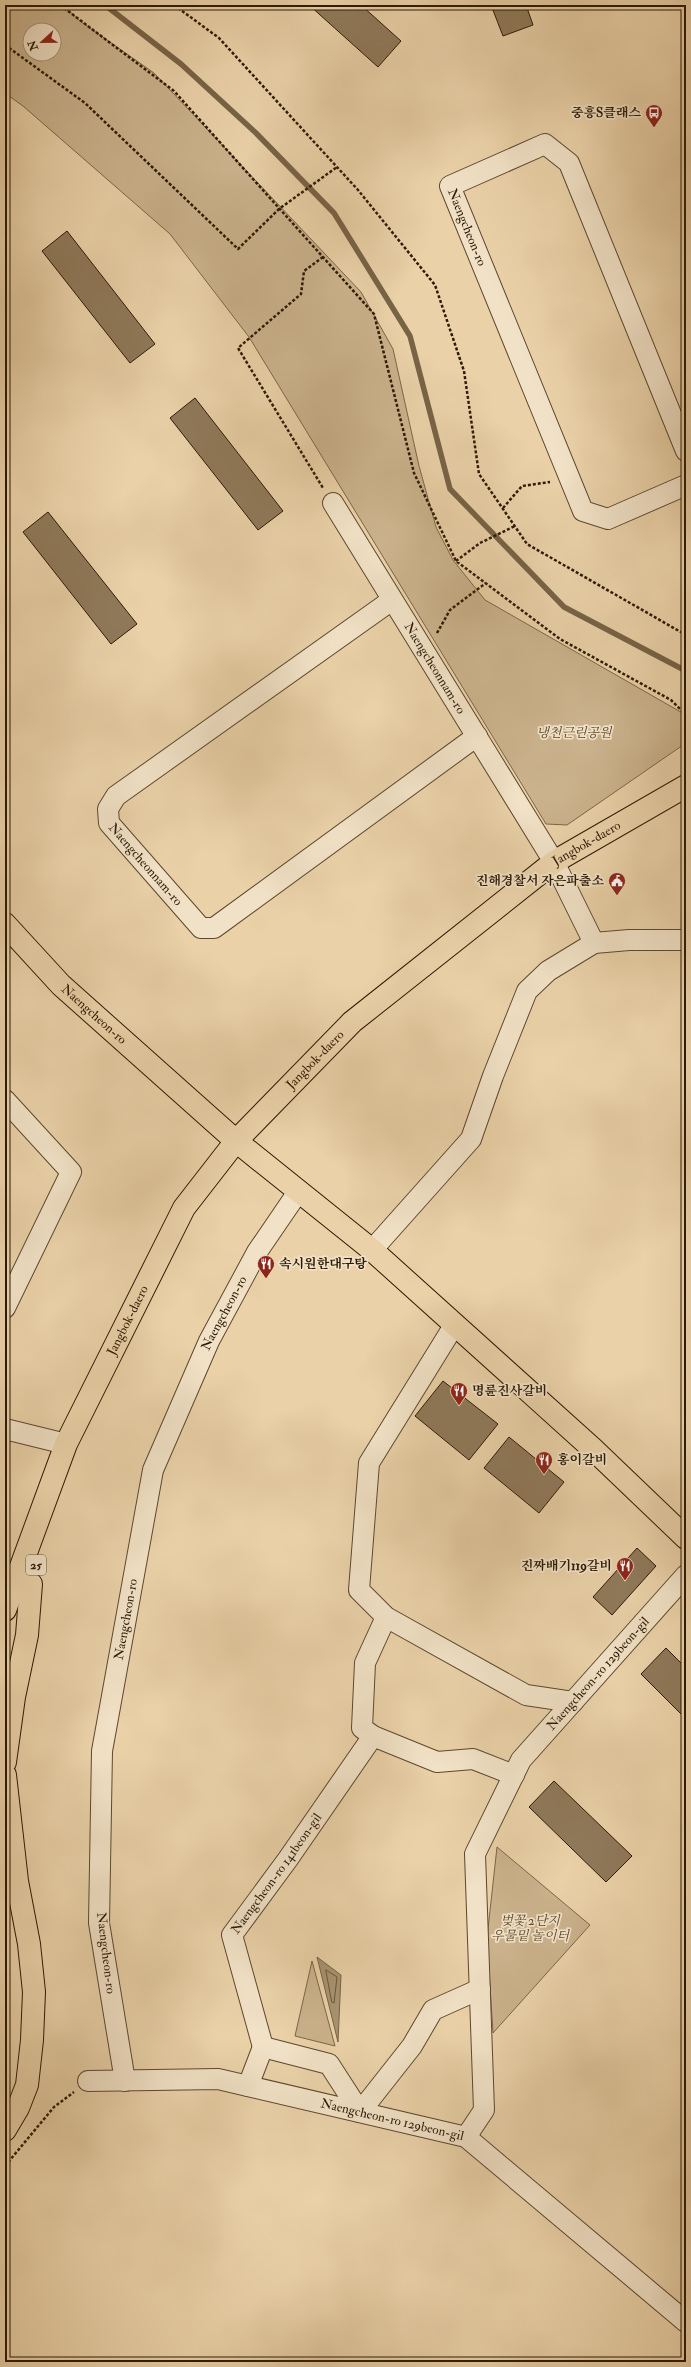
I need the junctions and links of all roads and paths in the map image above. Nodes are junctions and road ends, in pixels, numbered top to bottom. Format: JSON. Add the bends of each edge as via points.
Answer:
{"nodes":[{"id":1,"x":60,"y":5,"type":"edge"},
{"id":2,"x":174,"y":5,"type":"edge"},
{"id":3,"x":5,"y":45,"type":"edge"},
{"id":4,"x":337,"y":167,"type":"junction"},
{"id":5,"x":279,"y":209,"type":"junction"},
{"id":6,"x":323,"y":257,"type":"junction"},
{"id":7,"x":686,"y":451,"type":"edge"},
{"id":8,"x":570,"y":478,"type":"junction"},
{"id":9,"x":686,"y":486,"type":"edge"},
{"id":10,"x":333,"y":503,"type":"joint"},
{"id":11,"x":502,"y":508,"type":"junction"},
{"id":12,"x":515,"y":526,"type":"junction"},
{"id":13,"x":456,"y":561,"type":"junction"},
{"id":14,"x":486,"y":583,"type":"junction"},
{"id":15,"x":392,"y":600,"type":"junction"},
{"id":16,"x":686,"y":635,"type":"edge"},
{"id":17,"x":425,"y":654,"type":"junction"},
{"id":18,"x":686,"y":715,"type":"edge"},
{"id":19,"x":477,"y":736,"type":"junction"},
{"id":20,"x":686,"y":786,"type":"edge"},
{"id":21,"x":554,"y":862,"type":"junction"},
{"id":22,"x":5,"y":924,"type":"edge"},
{"id":23,"x":686,"y":940,"type":"edge"},
{"id":24,"x":594,"y":943,"type":"junction"},
{"id":25,"x":5,"y":1100,"type":"edge"},
{"id":26,"x":236,"y":1141,"type":"junction"},
{"id":27,"x":298,"y":1192,"type":"junction"},
{"id":28,"x":372,"y":1250,"type":"junction"},
{"id":29,"x":5,"y":1308,"type":"edge"},
{"id":30,"x":455,"y":1324,"type":"junction"},
{"id":31,"x":5,"y":1429,"type":"edge"},
{"id":32,"x":66,"y":1444,"type":"junction"},
{"id":33,"x":686,"y":1538,"type":"edge"},
{"id":34,"x":686,"y":1575,"type":"edge"},
{"id":35,"x":31,"y":1584,"type":"junction"},
{"id":36,"x":5,"y":1610,"type":"edge"},
{"id":37,"x":386,"y":1617,"type":"junction"},
{"id":38,"x":5,"y":1687,"type":"edge"},
{"id":39,"x":573,"y":1702,"type":"junction"},
{"id":40,"x":368,"y":1732,"type":"junction"},
{"id":41,"x":5,"y":1762,"type":"edge"},
{"id":42,"x":5,"y":1775,"type":"edge"},
{"id":43,"x":514,"y":1775,"type":"junction"},
{"id":44,"x":480,"y":1989,"type":"junction"},
{"id":45,"x":263,"y":2047,"type":"junction"},
{"id":46,"x":88,"y":2081,"type":"joint"},
{"id":47,"x":125,"y":2081,"type":"junction"},
{"id":48,"x":248,"y":2086,"type":"junction"},
{"id":49,"x":360,"y":2112,"type":"junction"},
{"id":50,"x":5,"y":2130,"type":"edge"},
{"id":51,"x":466,"y":2137,"type":"junction"},
{"id":52,"x":5,"y":2166,"type":"edge"},
{"id":53,"x":686,"y":2322,"type":"edge"}],
"edges":[{"from":1,"to":5,"type":"path","via":[[174,91]]},
{"from":2,"to":4,"type":"path","via":[[219,38]]},
{"from":3,"to":5,"type":"path","via":[[85,103],[238,249]]},
{"from":4,"to":5,"type":"path"},
{"from":4,"to":11,"type":"path","via":[[435,284],[464,371],[479,474]]},
{"from":5,"to":6,"type":"path"},
{"from":6,"to":10,"type":"path","via":[[304,271],[301,294],[238,348]]},
{"from":6,"to":13,"type":"path","via":[[374,314],[414,473]]},
{"from":7,"to":8,"type":"street","name":"Naengcheon-ro","via":[[569,163],[545,144],[450,186]]},
{"from":8,"to":9,"type":"street","name":"Naengcheon-ro","via":[[583,511],[608,519]]},
{"from":8,"to":11,"type":"path","via":[[522,486]]},
{"from":10,"to":15,"type":"street","name":"Naengcheonnam-ro"},
{"from":11,"to":12,"type":"path"},
{"from":12,"to":13,"type":"path","via":[[483,541]]},
{"from":12,"to":16,"type":"path","via":[[527,544]]},
{"from":13,"to":14,"type":"path"},
{"from":14,"to":17,"type":"path","via":[[450,610]]},
{"from":14,"to":18,"type":"path","via":[[560,639],[670,700]]},
{"from":15,"to":17,"type":"street","name":"Naengcheonnam-ro"},
{"from":15,"to":19,"type":"street","name":"Naengcheonnam-ro","via":[[116,796],[108,810],[109,823],[201,928],[214,928]]},
{"from":17,"to":19,"type":"street","name":"Naengcheonnam-ro"},
{"from":19,"to":21,"type":"street","name":"Naengcheonnam-ro"},
{"from":20,"to":21,"type":"main road","name":"Jangbok-daero"},
{"from":21,"to":24,"type":"street","name":"Naengcheonnam-ro"},
{"from":21,"to":26,"type":"main road","name":"Jangbok-daero","via":[[352,1022]]},
{"from":22,"to":26,"type":"main road","name":"Naengcheon-ro","via":[[61,985]]},
{"from":23,"to":24,"type":"street"},
{"from":24,"to":28,"type":"street","via":[[548,971],[527,991],[493,1076],[472,1139]]},
{"from":25,"to":29,"type":"street","via":[[71,1172]]},
{"from":26,"to":27,"type":"main road","name":"Naengcheon-ro"},
{"from":26,"to":32,"type":"main road","name":"Jangbok-daero","via":[[184,1208]]},
{"from":27,"to":28,"type":"main road","name":"Naengcheon-ro"},
{"from":27,"to":47,"type":"street","name":"Naengcheon-ro","via":[[257,1252],[208,1341],[153,1470],[102,1751],[99,1923]]},
{"from":28,"to":30,"type":"main road","name":"Naengcheon-ro"},
{"from":30,"to":33,"type":"main road","name":"Naengcheon-ro","via":[[593,1449]]},
{"from":30,"to":37,"type":"street","via":[[369,1464],[359,1590]]},
{"from":31,"to":32,"type":"street"},
{"from":32,"to":35,"type":"main road","number":"25"},
{"from":32,"to":36,"type":"main road","number":"25"},
{"from":34,"to":39,"type":"street","name":"Naengcheon-ro 129beon-gil"},
{"from":35,"to":38,"type":"main road","number":"25"},
{"from":35,"to":41,"type":"main road","via":[[27,1635],[14,1697]]},
{"from":37,"to":39,"type":"street","via":[[526,1695]]},
{"from":37,"to":40,"type":"street","via":[[365,1663]]},
{"from":39,"to":43,"type":"street","name":"Naengcheon-ro 129beon-gil","via":[[521,1760]]},
{"from":40,"to":43,"type":"street","via":[[437,1762],[474,1759]]},
{"from":40,"to":45,"type":"street","name":"Naengcheon-ro 141beon-gil","via":[[288,1859],[232,1935]]},
{"from":42,"to":50,"type":"main road","via":[[17,1881],[29,1944],[34,1992],[32,2040],[26,2085],[18,2108]]},
{"from":43,"to":44,"type":"street","name":"Naengcheon-ro 129beon-gil","via":[[476,1854]]},
{"from":44,"to":49,"type":"street","via":[[434,2010],[412,2046]]},
{"from":44,"to":51,"type":"street","name":"Naengcheon-ro 129beon-gil","via":[[484,2110]]},
{"from":45,"to":48,"type":"street"},
{"from":45,"to":49,"type":"street","via":[[329,2064]]},
{"from":46,"to":47,"type":"street","name":"Naengcheon-ro 129beon-gil"},
{"from":46,"to":52,"type":"path","via":[[54,2107]]},
{"from":47,"to":48,"type":"street","name":"Naengcheon-ro 129beon-gil","via":[[218,2079]]},
{"from":48,"to":49,"type":"street","name":"Naengcheon-ro 129beon-gil"},
{"from":49,"to":51,"type":"street","name":"Naengcheon-ro 129beon-gil"},
{"from":51,"to":53,"type":"street"}]}
